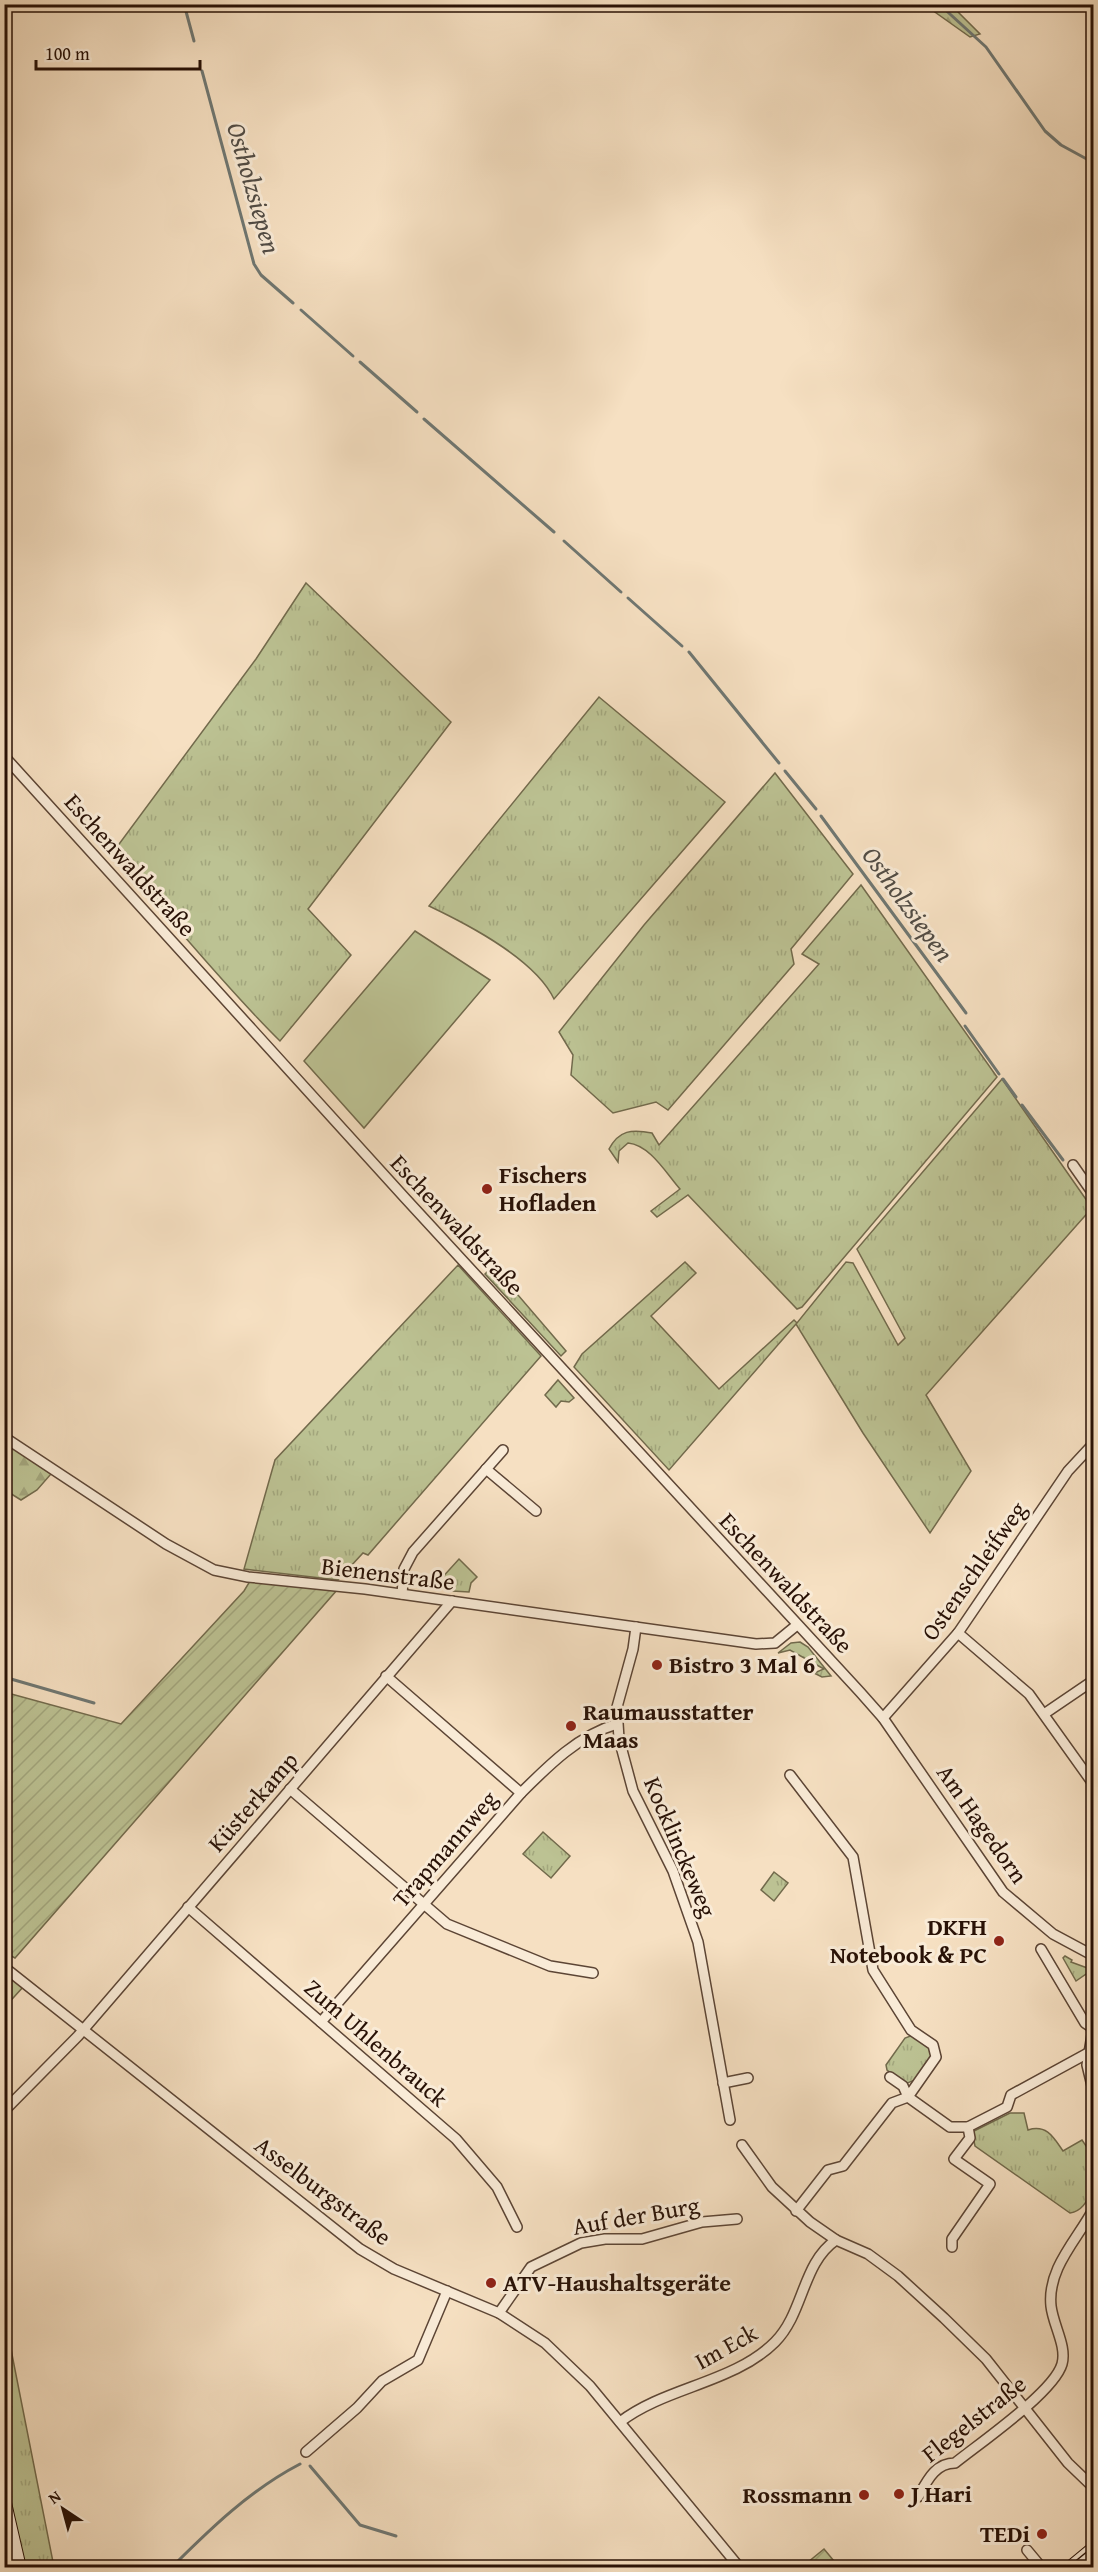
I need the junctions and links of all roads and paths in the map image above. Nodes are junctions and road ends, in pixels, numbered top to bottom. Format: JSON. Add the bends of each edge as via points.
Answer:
{"nodes":[{"id":1,"x":4,"y":756,"type":"edge"},
{"id":2,"x":1073,"y":1165,"type":"dead end"},
{"id":3,"x":1094,"y":1195,"type":"edge"},
{"id":4,"x":4,"y":1437,"type":"edge"},
{"id":5,"x":1094,"y":1443,"type":"edge"},
{"id":6,"x":503,"y":1450,"type":"dead end"},
{"id":7,"x":486,"y":1469,"type":"junction"},
{"id":8,"x":536,"y":1511,"type":"dead end"},
{"id":9,"x":402,"y":1594,"type":"junction"},
{"id":10,"x":452,"y":1601,"type":"junction"},
{"id":11,"x":797,"y":1625,"type":"junction"},
{"id":12,"x":636,"y":1627,"type":"junction"},
{"id":13,"x":958,"y":1633,"type":"junction"},
{"id":14,"x":386,"y":1676,"type":"junction"},
{"id":15,"x":1094,"y":1680,"type":"edge"},
{"id":16,"x":1044,"y":1714,"type":"junction"},
{"id":17,"x":883,"y":1718,"type":"junction"},
{"id":18,"x":617,"y":1724,"type":"junction"},
{"id":19,"x":790,"y":1775,"type":"dead end"},
{"id":20,"x":1094,"y":1785,"type":"edge"},
{"id":21,"x":290,"y":1790,"type":"junction"},
{"id":22,"x":521,"y":1792,"type":"junction"},
{"id":23,"x":424,"y":1904,"type":"junction"},
{"id":24,"x":188,"y":1907,"type":"junction"},
{"id":25,"x":1041,"y":1949,"type":"dead end"},
{"id":26,"x":1094,"y":1956,"type":"edge"},
{"id":27,"x":4,"y":1966,"type":"edge"},
{"id":28,"x":593,"y":1973,"type":"dead end"},
{"id":29,"x":321,"y":2022,"type":"junction"},
{"id":30,"x":85,"y":2028,"type":"junction"},
{"id":31,"x":1093,"y":2029,"type":"edge"},
{"id":32,"x":1088,"y":2053,"type":"junction"},
{"id":33,"x":748,"y":2078,"type":"dead end"},
{"id":34,"x":891,"y":2078,"type":"dead end"},
{"id":35,"x":723,"y":2083,"type":"junction"},
{"id":36,"x":1094,"y":2094,"type":"edge"},
{"id":37,"x":908,"y":2097,"type":"junction"},
{"id":38,"x":4,"y":2111,"type":"edge"},
{"id":39,"x":730,"y":2120,"type":"dead end"},
{"id":40,"x":968,"y":2127,"type":"junction"},
{"id":41,"x":742,"y":2145,"type":"dead end"},
{"id":42,"x":1094,"y":2208,"type":"edge"},
{"id":43,"x":796,"y":2211,"type":"junction"},
{"id":44,"x":737,"y":2219,"type":"dead end"},
{"id":45,"x":1091,"y":2221,"type":"edge"},
{"id":46,"x":518,"y":2227,"type":"dead end"},
{"id":47,"x":836,"y":2240,"type":"junction"},
{"id":48,"x":952,"y":2247,"type":"dead end"},
{"id":49,"x":447,"y":2291,"type":"junction"},
{"id":50,"x":499,"y":2313,"type":"junction"},
{"id":51,"x":1022,"y":2409,"type":"junction"},
{"id":52,"x":620,"y":2422,"type":"junction"},
{"id":53,"x":306,"y":2452,"type":"dead end"},
{"id":54,"x":1094,"y":2488,"type":"edge"},
{"id":55,"x":918,"y":2497,"type":"dead end"},
{"id":56,"x":4,"y":2503,"type":"edge"},
{"id":57,"x":1094,"y":2549,"type":"edge"},
{"id":58,"x":1027,"y":2550,"type":"dead end"},
{"id":59,"x":19,"y":2568,"type":"edge"},
{"id":60,"x":740,"y":2568,"type":"edge"},
{"id":61,"x":1042,"y":2568,"type":"edge"},
{"id":62,"x":1071,"y":2568,"type":"edge"}],
"edges":[{"from":1,"to":11,"type":"street","name":"Eschenwaldstraße"},
{"from":2,"to":3,"type":"street"},
{"from":4,"to":9,"type":"street","name":"Bienenstraße","via":[[148,1533],[214,1570]]},
{"from":5,"to":13,"type":"street","name":"Ostenschleifweg","via":[[1068,1471]]},
{"from":6,"to":7,"type":"street"},
{"from":7,"to":8,"type":"street"},
{"from":7,"to":9,"type":"street","via":[[413,1552],[404,1569]]},
{"from":9,"to":10,"type":"street","name":"Bienenstraße"},
{"from":10,"to":12,"type":"street","name":"Bienenstraße"},
{"from":10,"to":14,"type":"street","name":"Küsterkamp"},
{"from":11,"to":12,"type":"street","name":"Bienenstraße","via":[[767,1645]]},
{"from":11,"to":17,"type":"street","name":"Eschenwaldstraße"},
{"from":12,"to":18,"type":"street","name":"Kocklinckeweg","via":[[620,1687]]},
{"from":13,"to":16,"type":"street","via":[[1029,1694]]},
{"from":13,"to":17,"type":"street","name":"Ostenschleifweg"},
{"from":14,"to":21,"type":"street","name":"Küsterkamp"},
{"from":14,"to":22,"type":"street"},
{"from":15,"to":16,"type":"street"},
{"from":16,"to":20,"type":"street"},
{"from":17,"to":26,"type":"street","name":"Am Hagedorn","via":[[1003,1892],[1053,1934]]},
{"from":18,"to":22,"type":"street","name":"Trapmannweg","via":[[581,1741]]},
{"from":18,"to":35,"type":"street","name":"Kocklinckeweg","via":[[633,1791],[673,1871],[698,1942]]},
{"from":19,"to":37,"type":"street","via":[[854,1857],[873,1970],[911,2030],[933,2045],[936,2052]]},
{"from":21,"to":23,"type":"street"},
{"from":21,"to":24,"type":"street","name":"Küsterkamp"},
{"from":22,"to":23,"type":"street","name":"Trapmannweg"},
{"from":23,"to":28,"type":"street","via":[[447,1924],[550,1966]]},
{"from":23,"to":29,"type":"street","name":"Trapmannweg"},
{"from":24,"to":29,"type":"street","name":"Zum Uhlenbrauck"},
{"from":24,"to":30,"type":"street","name":"Küsterkamp"},
{"from":25,"to":31,"type":"street"},
{"from":27,"to":30,"type":"street","name":"Asselburgstraße"},
{"from":29,"to":46,"type":"street","name":"Zum Uhlenbrauck","via":[[456,2139],[497,2187]]},
{"from":30,"to":38,"type":"street","name":"Küsterkamp"},
{"from":30,"to":49,"type":"street","name":"Asselburgstraße","via":[[360,2249],[394,2269]]},
{"from":31,"to":32,"type":"street"},
{"from":32,"to":36,"type":"street","via":[[1088,2078]]},
{"from":32,"to":40,"type":"street","via":[[1011,2095],[1007,2107]]},
{"from":33,"to":35,"type":"street"},
{"from":34,"to":37,"type":"street","via":[[903,2086]]},
{"from":35,"to":39,"type":"street","name":"Kocklinckeweg"},
{"from":37,"to":40,"type":"street","via":[[950,2127]]},
{"from":37,"to":43,"type":"street","via":[[892,2103],[843,2166],[828,2170]]},
{"from":40,"to":48,"type":"street","via":[[970,2138],[954,2159],[990,2184],[952,2239]]},
{"from":41,"to":43,"type":"street","via":[[772,2187]]},
{"from":42,"to":45,"type":"street","name":"Flegelstraße"},
{"from":43,"to":47,"type":"street"},
{"from":44,"to":50,"type":"street","name":"Auf der Burg","via":[[702,2222],[642,2239],[581,2243],[531,2267]]},
{"from":45,"to":51,"type":"street","name":"Flegelstraße","via":[[1076,2233],[1052,2285],[1051,2306],[1062,2366]]},
{"from":47,"to":51,"type":"street","via":[[868,2253],[898,2276],[986,2359]]},
{"from":47,"to":52,"type":"street","name":"Im Eck","via":[[817,2260],[797,2308],[775,2342],[742,2365]]},
{"from":49,"to":50,"type":"street","name":"Asselburgstraße"},
{"from":49,"to":53,"type":"street","via":[[418,2360],[382,2381]]},
{"from":50,"to":52,"type":"street","name":"Asselburgstraße","via":[[545,2343]]},
{"from":51,"to":54,"type":"street"},
{"from":51,"to":55,"type":"street","name":"Flegelstraße","via":[[955,2463],[943,2465],[931,2475]]},
{"from":52,"to":60,"type":"street","name":"Asselburgstraße"},
{"from":56,"to":59,"type":"main road"},
{"from":57,"to":62,"type":"main road"},
{"from":58,"to":61,"type":"street"}]}
